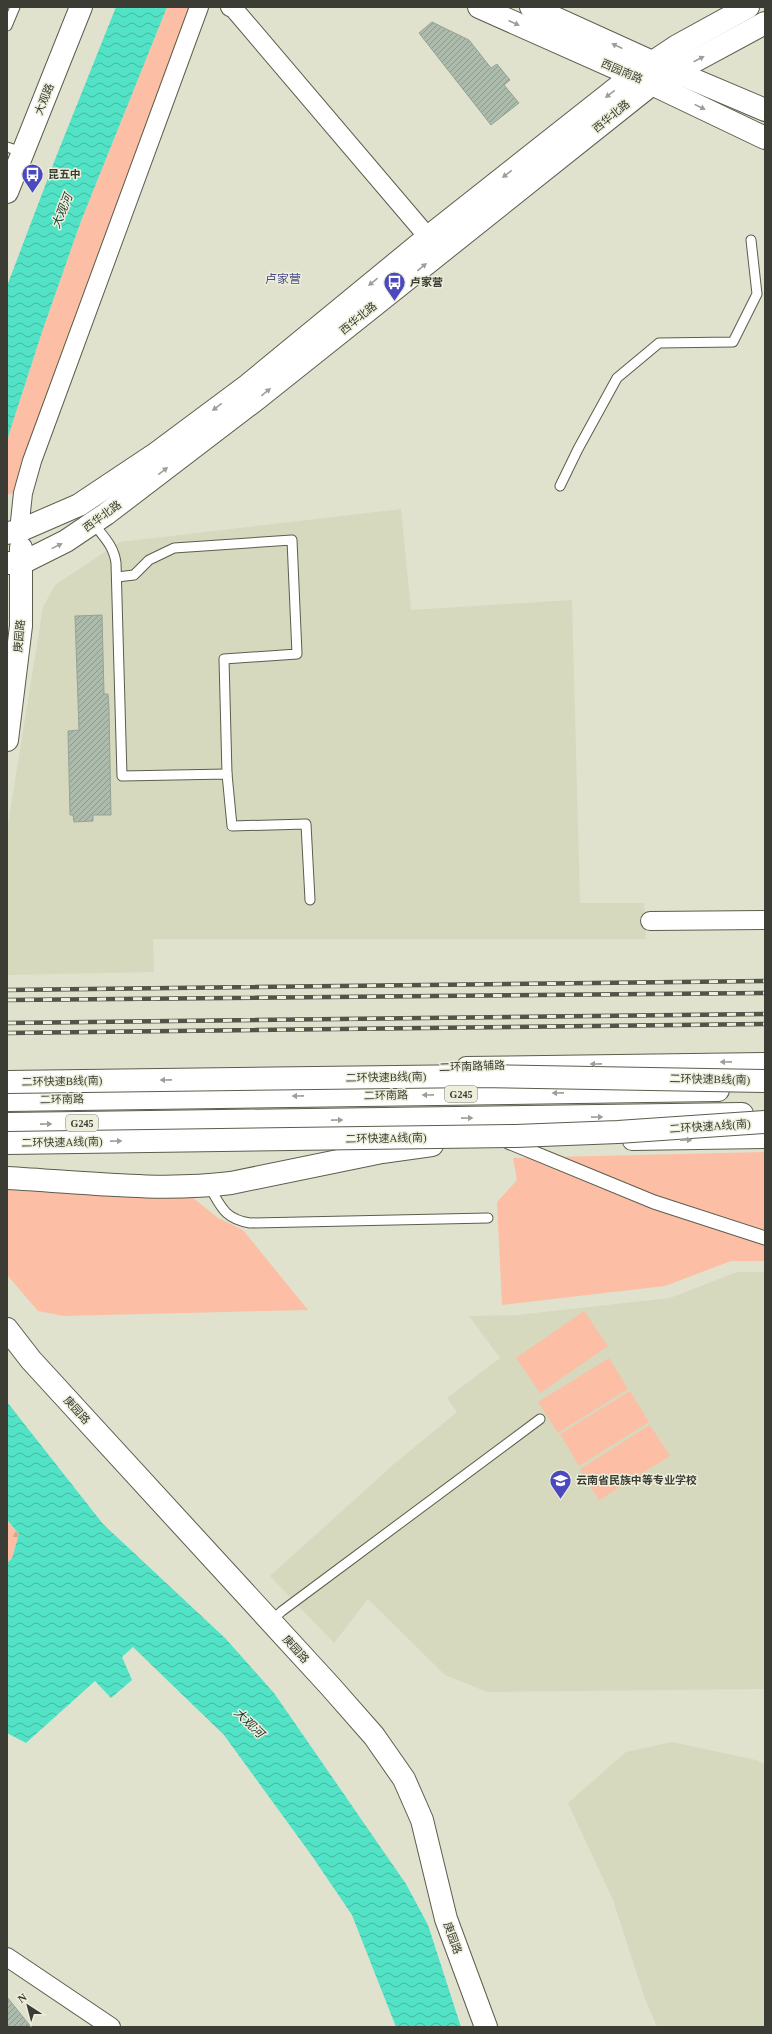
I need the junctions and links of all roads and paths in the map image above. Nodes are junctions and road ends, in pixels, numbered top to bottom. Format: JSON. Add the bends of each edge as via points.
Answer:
{"nodes":[{"id":1,"x":15,"y":7,"type":"edge"},
{"id":2,"x":82,"y":7,"type":"edge"},
{"id":3,"x":199,"y":7,"type":"edge"},
{"id":4,"x":230,"y":7,"type":"edge"},
{"id":5,"x":479,"y":7,"type":"edge"},
{"id":6,"x":531,"y":7,"type":"edge"},
{"id":7,"x":748,"y":7,"type":"edge"},
{"id":8,"x":765,"y":24,"type":"edge"},
{"id":9,"x":7,"y":26,"type":"edge"},
{"id":10,"x":652,"y":62,"type":"junction"},
{"id":11,"x":676,"y":71,"type":"junction"},
{"id":12,"x":642,"y":80,"type":"junction"},
{"id":13,"x":765,"y":110,"type":"edge"},
{"id":14,"x":765,"y":138,"type":"edge"},
{"id":15,"x":15,"y":150,"type":"edge"},
{"id":16,"x":7,"y":192,"type":"edge"},
{"id":17,"x":428,"y":237,"type":"junction"},
{"id":18,"x":751,"y":240,"type":"dead end"},
{"id":19,"x":560,"y":486,"type":"dead end"},
{"id":20,"x":93,"y":523,"type":"junction"},
{"id":21,"x":13,"y":532,"type":"edge"},
{"id":22,"x":14,"y":563,"type":"edge"},
{"id":23,"x":116,"y":577,"type":"junction"},
{"id":24,"x":7,"y":740,"type":"edge"},
{"id":25,"x":227,"y":774,"type":"junction"},
{"id":26,"x":310,"y":900,"type":"dead end"},
{"id":27,"x":765,"y":920,"type":"edge"},
{"id":28,"x":650,"y":921,"type":"dead end"},
{"id":29,"x":765,"y":1062,"type":"edge"},
{"id":30,"x":765,"y":1081,"type":"edge"},
{"id":31,"x":7,"y":1082,"type":"edge"},
{"id":32,"x":765,"y":1089,"type":"edge"},
{"id":33,"x":156,"y":1098,"type":"junction"},
{"id":34,"x":7,"y":1100,"type":"edge"},
{"id":35,"x":765,"y":1114,"type":"edge"},
{"id":36,"x":158,"y":1122,"type":"junction"},
{"id":37,"x":765,"y":1122,"type":"edge"},
{"id":38,"x":7,"y":1124,"type":"edge"},
{"id":39,"x":765,"y":1139,"type":"edge"},
{"id":40,"x":455,"y":1142,"type":"junction"},
{"id":41,"x":508,"y":1142,"type":"junction"},
{"id":42,"x":7,"y":1143,"type":"edge"},
{"id":43,"x":7,"y":1178,"type":"edge"},
{"id":44,"x":209,"y":1186,"type":"junction"},
{"id":45,"x":488,"y":1218,"type":"dead end"},
{"id":46,"x":765,"y":1238,"type":"edge"},
{"id":47,"x":7,"y":1329,"type":"edge"},
{"id":48,"x":540,"y":1419,"type":"dead end"},
{"id":49,"x":271,"y":1622,"type":"junction"},
{"id":50,"x":7,"y":1958,"type":"edge"},
{"id":51,"x":111,"y":2027,"type":"edge"},
{"id":52,"x":486,"y":2027,"type":"edge"}],
"edges":[{"from":1,"to":9,"type":"lane"},
{"from":2,"to":15,"type":"main road","name":"大观路"},
{"from":3,"to":21,"type":"street","via":[[32,461]]},
{"from":4,"to":17,"type":"street"},
{"from":5,"to":12,"type":"main road","name":"西园南路","one_way":true},
{"from":10,"to":6,"type":"main road","name":"西园南路","one_way":true},
{"from":7,"to":10,"type":"main road","name":"西华北路"},
{"from":11,"to":8,"type":"main road","name":"西华北路","one_way":true},
{"from":10,"to":11,"type":"main road","name":"西园南路"},
{"from":10,"to":12,"type":"main road","name":"西华北路"},
{"from":11,"to":12,"type":"main road","name":"西华北路"},
{"from":11,"to":13,"type":"main road","name":"西园南路"},
{"from":12,"to":14,"type":"main road","name":"西园南路","one_way":true},
{"from":12,"to":17,"type":"main road","name":"西华北路","one_way":true},
{"from":20,"to":12,"type":"main road","name":"西华北路","one_way":true,"via":[[258,398]]},
{"from":15,"to":16,"type":"main road","name":"大观路"},
{"from":17,"to":21,"type":"main road","name":"西华北路","one_way":true,"via":[[248,385],[154,455],[79,505]]},
{"from":18,"to":19,"type":"lane","via":[[757,294],[733,342],[659,343],[617,378]]},
{"from":22,"to":20,"type":"main road","name":"西华北路","one_way":true,"via":[[66,541]]},
{"from":20,"to":23,"type":"lane","via":[[115,554]]},
{"from":21,"to":22,"type":"main road","name":"庚园路"},
{"from":22,"to":24,"type":"main road","name":"庚园路","via":[[21,626]]},
{"from":23,"to":25,"type":"lane","via":[[122,776]]},
{"from":23,"to":25,"type":"lane","via":[[134,575],[148,560],[174,548],[292,540],[296,654],[224,659]]},
{"from":25,"to":26,"type":"lane","via":[[232,826],[306,824]]},
{"from":27,"to":28,"type":"street"},
{"from":29,"to":33,"type":"street","name":"二环南路辅路","one_way":true,"via":[[425,1067],[311,1078]]},
{"from":30,"to":31,"type":"main road","name":"二环快速B线(南)","one_way":true,"bridge":true,"via":[[477,1076]]},
{"from":32,"to":33,"type":"main road","name":"二环南路","number":"G245","one_way":true},
{"from":33,"to":34,"type":"main road","name":"二环南路","number":"G245"},
{"from":36,"to":35,"type":"main road","number":"G245","one_way":true},
{"from":38,"to":36,"type":"main road","number":"G245","one_way":true},
{"from":36,"to":40,"type":"street","via":[[319,1136]]},
{"from":42,"to":37,"type":"main road","name":"二环快速A线(南)","one_way":true,"bridge":true,"via":[[523,1135]]},
{"from":41,"to":39,"type":"street","one_way":true},
{"from":40,"to":41,"type":"street"},
{"from":40,"to":44,"type":"main road","via":[[382,1152]]},
{"from":41,"to":46,"type":"street","via":[[654,1202]]},
{"from":43,"to":44,"type":"main road","via":[[162,1188]]},
{"from":44,"to":45,"type":"lane","via":[[225,1212],[235,1221],[250,1223]]},
{"from":47,"to":49,"type":"main road","name":"庚园路","via":[[31,1360]]},
{"from":48,"to":49,"type":"lane","via":[[282,1611]]},
{"from":49,"to":52,"type":"main road","name":"庚园路","via":[[374,1736],[404,1779],[422,1820],[446,1919]]},
{"from":50,"to":51,"type":"street"}]}
